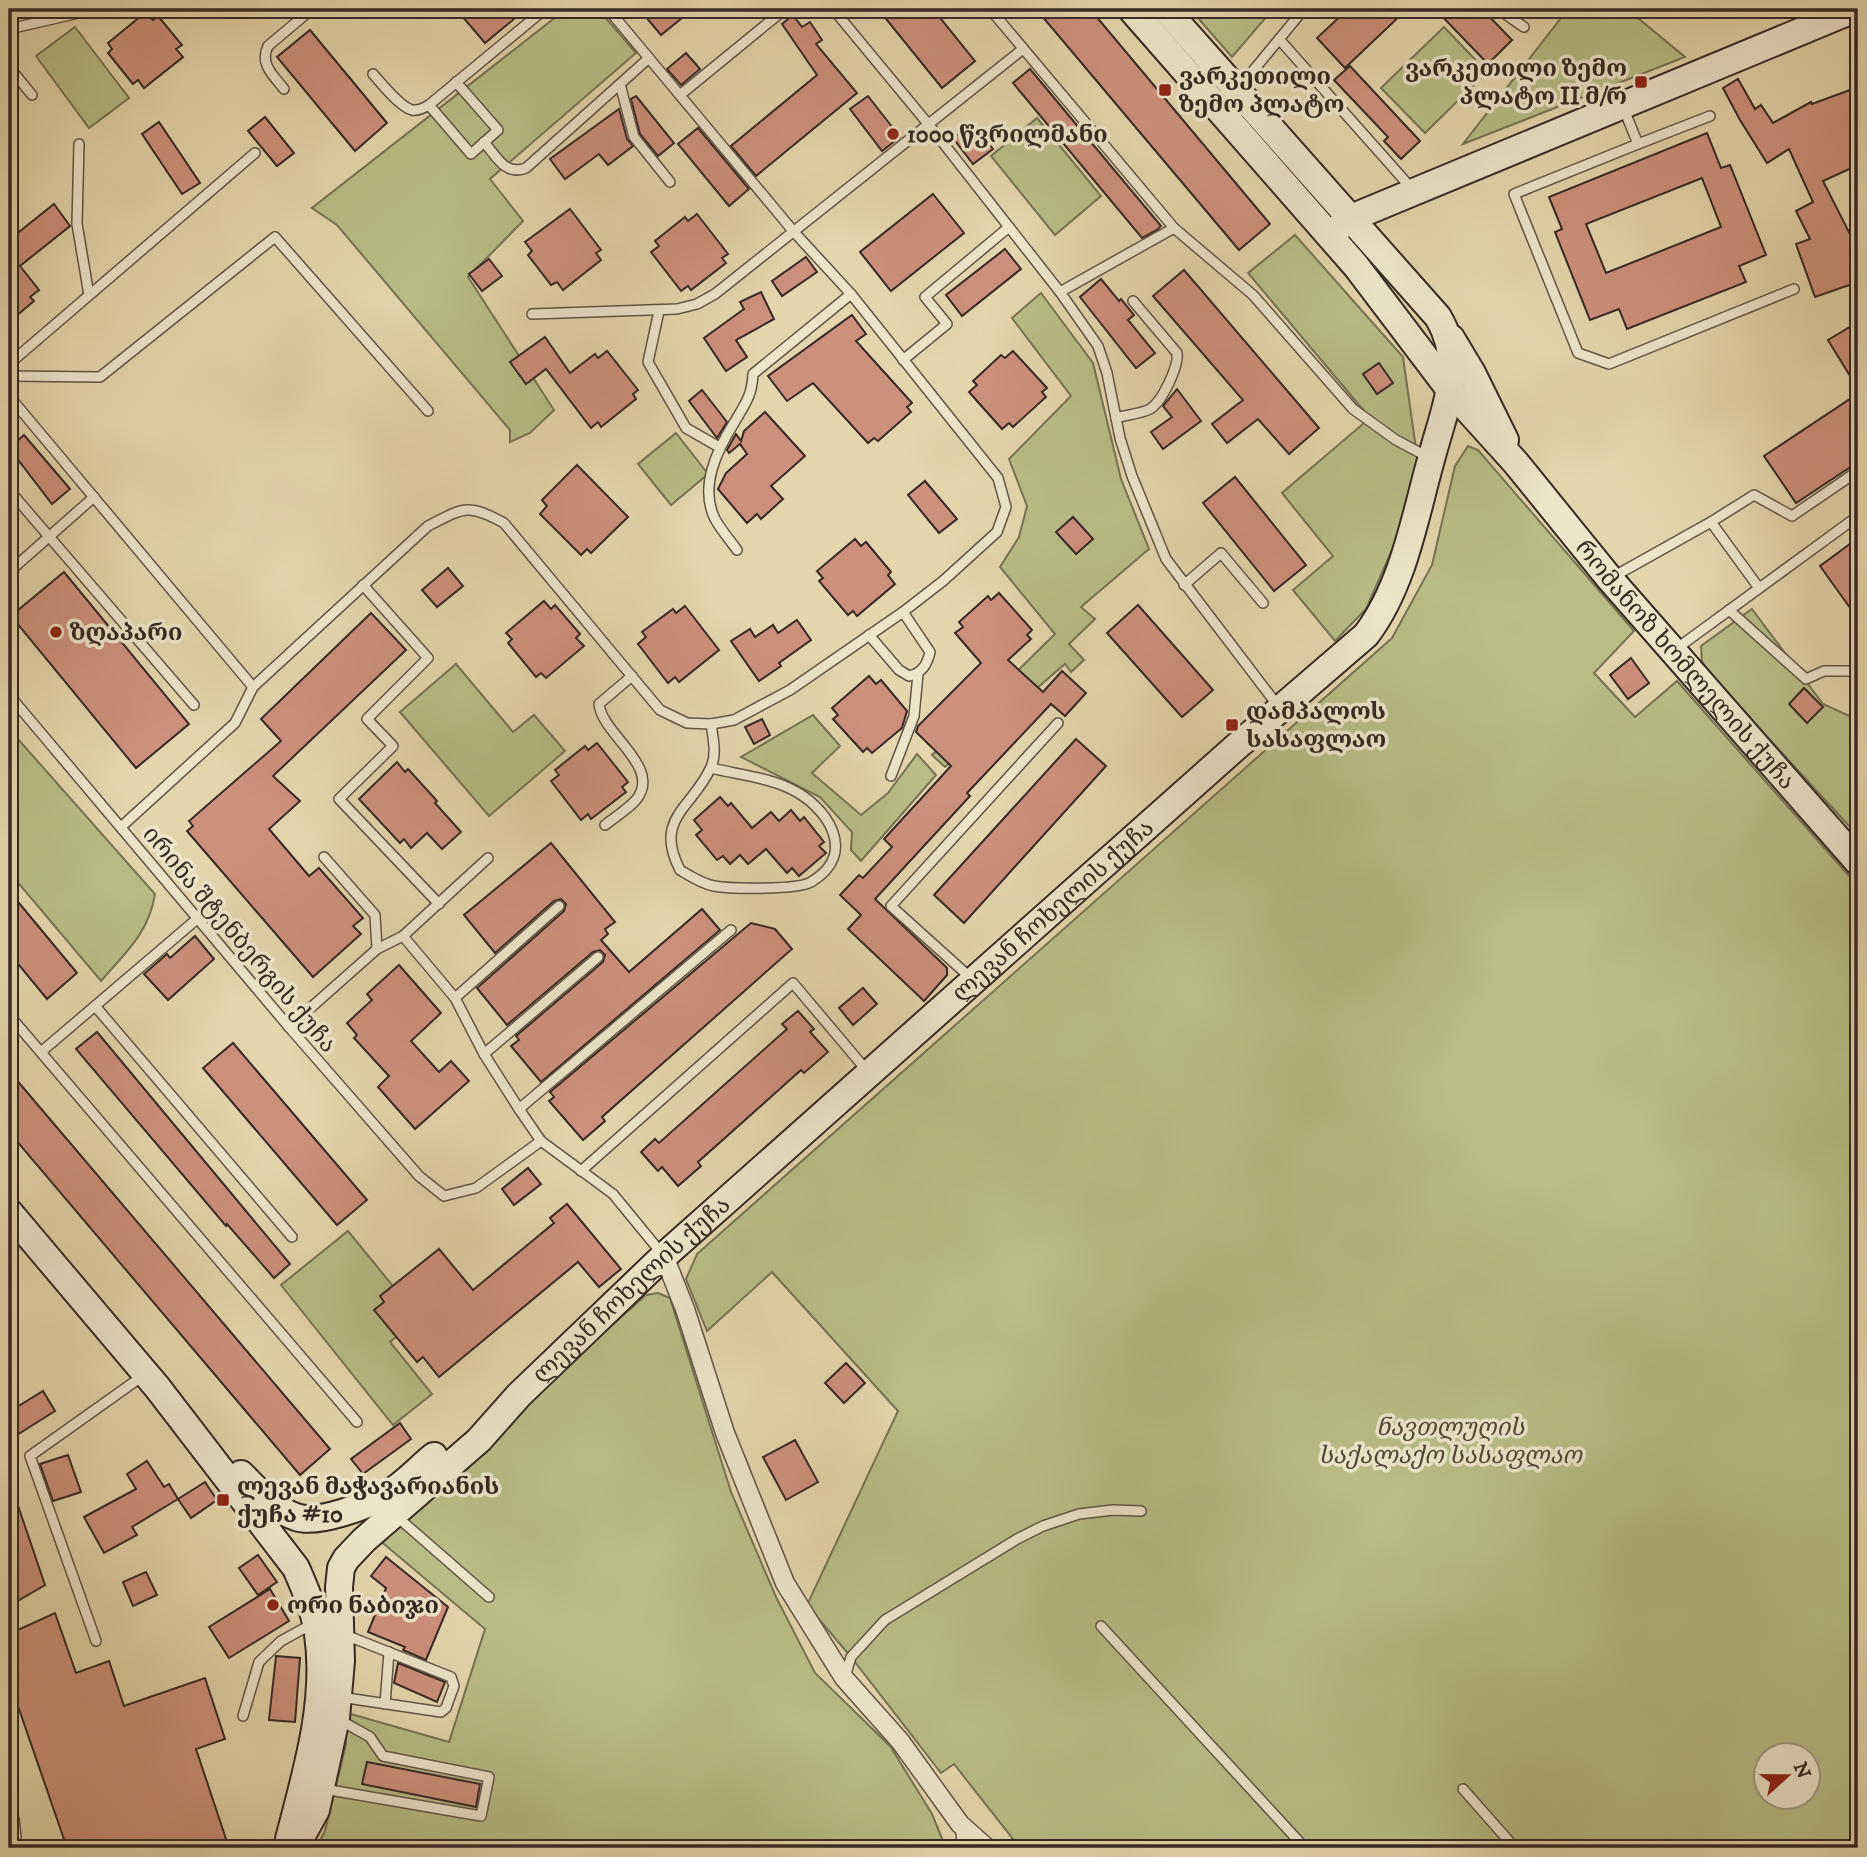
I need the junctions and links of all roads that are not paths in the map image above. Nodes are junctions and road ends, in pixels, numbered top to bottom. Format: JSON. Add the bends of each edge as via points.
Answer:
{"nodes":[{"id":1,"x":96,"y":9,"type":"edge"},
{"id":2,"x":312,"y":9,"type":"edge"},
{"id":3,"x":545,"y":9,"type":"edge"},
{"id":4,"x":608,"y":9,"type":"edge"},
{"id":5,"x":785,"y":9,"type":"edge"},
{"id":6,"x":833,"y":9,"type":"edge"},
{"id":7,"x":990,"y":9,"type":"edge"},
{"id":8,"x":1131,"y":9,"type":"edge"},
{"id":9,"x":1165,"y":9,"type":"edge"},
{"id":10,"x":1304,"y":9,"type":"edge"},
{"id":11,"x":1499,"y":9,"type":"edge"},
{"id":12,"x":1855,"y":9,"type":"edge"},
{"id":13,"x":1524,"y":27,"type":"dead end"},
{"id":14,"x":9,"y":29,"type":"edge"},
{"id":15,"x":1279,"y":39,"type":"junction"},
{"id":16,"x":1023,"y":48,"type":"junction"},
{"id":17,"x":649,"y":58,"type":"junction"},
{"id":18,"x":9,"y":67,"type":"edge"},
{"id":19,"x":373,"y":74,"type":"dead end"},
{"id":20,"x":456,"y":82,"type":"junction"},
{"id":21,"x":621,"y":84,"type":"junction"},
{"id":22,"x":284,"y":89,"type":"dead end"},
{"id":23,"x":1237,"y":90,"type":"junction"},
{"id":24,"x":32,"y":95,"type":"dead end"},
{"id":25,"x":680,"y":95,"type":"junction"},
{"id":26,"x":429,"y":105,"type":"junction"},
{"id":27,"x":1622,"y":105,"type":"junction"},
{"id":28,"x":1710,"y":116,"type":"dead end"},
{"id":29,"x":929,"y":125,"type":"junction"},
{"id":30,"x":484,"y":142,"type":"junction"},
{"id":31,"x":1638,"y":144,"type":"junction"},
{"id":32,"x":79,"y":145,"type":"dead end"},
{"id":33,"x":255,"y":153,"type":"dead end"},
{"id":34,"x":670,"y":182,"type":"dead end"},
{"id":35,"x":1415,"y":191,"type":"junction"},
{"id":36,"x":1351,"y":218,"type":"junction"},
{"id":37,"x":1009,"y":227,"type":"junction"},
{"id":38,"x":1174,"y":228,"type":"junction"},
{"id":39,"x":794,"y":232,"type":"junction"},
{"id":40,"x":1329,"y":236,"type":"junction"},
{"id":41,"x":1794,"y":289,"type":"dead end"},
{"id":42,"x":1060,"y":292,"type":"junction"},
{"id":43,"x":89,"y":295,"type":"junction"},
{"id":44,"x":851,"y":295,"type":"junction"},
{"id":45,"x":1133,"y":301,"type":"dead end"},
{"id":46,"x":659,"y":311,"type":"junction"},
{"id":47,"x":533,"y":314,"type":"dead end"},
{"id":48,"x":1447,"y":332,"type":"junction"},
{"id":49,"x":903,"y":360,"type":"junction"},
{"id":50,"x":9,"y":364,"type":"edge"},
{"id":51,"x":9,"y":376,"type":"edge"},
{"id":52,"x":1450,"y":390,"type":"junction"},
{"id":53,"x":9,"y":396,"type":"edge"},
{"id":54,"x":1489,"y":404,"type":"junction"},
{"id":55,"x":428,"y":411,"type":"dead end"},
{"id":56,"x":1116,"y":418,"type":"junction"},
{"id":57,"x":719,"y":447,"type":"junction"},
{"id":58,"x":1431,"y":458,"type":"junction"},
{"id":59,"x":1516,"y":463,"type":"junction"},
{"id":60,"x":1858,"y":471,"type":"edge"},
{"id":61,"x":9,"y":489,"type":"edge"},
{"id":62,"x":94,"y":498,"type":"junction"},
{"id":63,"x":1858,"y":516,"type":"edge"},
{"id":64,"x":1711,"y":522,"type":"junction"},
{"id":65,"x":49,"y":536,"type":"junction"},
{"id":66,"x":737,"y":550,"type":"dead end"},
{"id":67,"x":9,"y":572,"type":"edge"},
{"id":68,"x":1610,"y":579,"type":"junction"},
{"id":69,"x":1184,"y":584,"type":"junction"},
{"id":70,"x":363,"y":585,"type":"junction"},
{"id":71,"x":1759,"y":588,"type":"junction"},
{"id":72,"x":1263,"y":603,"type":"dead end"},
{"id":73,"x":1729,"y":610,"type":"junction"},
{"id":74,"x":904,"y":612,"type":"junction"},
{"id":75,"x":869,"y":635,"type":"junction"},
{"id":76,"x":1672,"y":651,"type":"junction"},
{"id":77,"x":1858,"y":671,"type":"edge"},
{"id":78,"x":918,"y":674,"type":"junction"},
{"id":79,"x":632,"y":676,"type":"junction"},
{"id":80,"x":253,"y":687,"type":"junction"},
{"id":81,"x":9,"y":695,"type":"edge"},
{"id":82,"x":194,"y":705,"type":"dead end"},
{"id":83,"x":1280,"y":709,"type":"junction"},
{"id":84,"x":1058,"y":723,"type":"dead end"},
{"id":85,"x":711,"y":724,"type":"junction"},
{"id":86,"x":711,"y":768,"type":"junction"},
{"id":87,"x":891,"y":776,"type":"dead end"},
{"id":88,"x":605,"y":825,"type":"dead end"},
{"id":89,"x":121,"y":827,"type":"junction"},
{"id":90,"x":324,"y":856,"type":"dead end"},
{"id":91,"x":488,"y":859,"type":"dead end"},
{"id":92,"x":1858,"y":862,"type":"edge"},
{"id":93,"x":439,"y":904,"type":"junction"},
{"id":94,"x":559,"y":906,"type":"dead end"},
{"id":95,"x":197,"y":919,"type":"junction"},
{"id":96,"x":731,"y":930,"type":"dead end"},
{"id":97,"x":403,"y":936,"type":"junction"},
{"id":98,"x":377,"y":949,"type":"junction"},
{"id":99,"x":598,"y":957,"type":"dead end"},
{"id":100,"x":974,"y":980,"type":"junction"},
{"id":101,"x":455,"y":998,"type":"junction"},
{"id":102,"x":95,"y":1006,"type":"junction"},
{"id":103,"x":9,"y":1015,"type":"edge"},
{"id":104,"x":289,"y":1027,"type":"junction"},
{"id":105,"x":41,"y":1052,"type":"junction"},
{"id":106,"x":484,"y":1054,"type":"junction"},
{"id":107,"x":869,"y":1073,"type":"junction"},
{"id":108,"x":519,"y":1109,"type":"junction"},
{"id":109,"x":541,"y":1141,"type":"junction"},
{"id":110,"x":581,"y":1171,"type":"junction"},
{"id":111,"x":9,"y":1212,"type":"edge"},
{"id":112,"x":292,"y":1237,"type":"dead end"},
{"id":113,"x":664,"y":1256,"type":"junction"},
{"id":114,"x":151,"y":1380,"type":"junction"},
{"id":115,"x":519,"y":1395,"type":"junction"},
{"id":116,"x":357,"y":1422,"type":"dead end"},
{"id":117,"x":1142,"y":1511,"type":"dead end"},
{"id":118,"x":394,"y":1514,"type":"junction"},
{"id":119,"x":313,"y":1520,"type":"junction"},
{"id":120,"x":294,"y":1564,"type":"junction"},
{"id":121,"x":343,"y":1564,"type":"junction"},
{"id":122,"x":489,"y":1597,"type":"dead end"},
{"id":123,"x":315,"y":1622,"type":"junction"},
{"id":124,"x":1101,"y":1626,"type":"dead end"},
{"id":125,"x":340,"y":1633,"type":"junction"},
{"id":126,"x":96,"y":1640,"type":"dead end"},
{"id":127,"x":389,"y":1652,"type":"junction"},
{"id":128,"x":844,"y":1678,"type":"junction"},
{"id":129,"x":385,"y":1704,"type":"junction"},
{"id":130,"x":337,"y":1707,"type":"junction"},
{"id":131,"x":243,"y":1716,"type":"dead end"},
{"id":132,"x":322,"y":1788,"type":"junction"},
{"id":133,"x":1462,"y":1789,"type":"dead end"},
{"id":134,"x":9,"y":1805,"type":"edge"},
{"id":135,"x":960,"y":1824,"type":"junction"},
{"id":136,"x":9,"y":1844,"type":"edge"},
{"id":137,"x":286,"y":1848,"type":"edge"},
{"id":138,"x":295,"y":1848,"type":"edge"},
{"id":139,"x":963,"y":1848,"type":"edge"},
{"id":140,"x":987,"y":1848,"type":"edge"},
{"id":141,"x":1305,"y":1848,"type":"edge"},
{"id":142,"x":1516,"y":1848,"type":"edge"}],
"edges":[{"from":1,"to":14,"type":"lane"},
{"from":2,"to":22,"type":"lane","via":[[264,53],[267,68]]},
{"from":3,"to":20,"type":"lane"},
{"from":4,"to":17,"type":"lane"},
{"from":5,"to":25,"type":"lane"},
{"from":6,"to":29,"type":"lane"},
{"from":7,"to":16,"type":"lane"},
{"from":8,"to":40,"type":"street","name":"რომანოზ ხომლელის ქუჩა"},
{"from":9,"to":23,"type":"street","name":"რომანოზ ხომლელის ქუჩა"},
{"from":10,"to":15,"type":"lane"},
{"from":11,"to":13,"type":"lane"},
{"from":12,"to":27,"type":"street"},
{"from":15,"to":23,"type":"lane"},
{"from":15,"to":35,"type":"lane"},
{"from":16,"to":29,"type":"lane"},
{"from":16,"to":38,"type":"lane"},
{"from":17,"to":21,"type":"lane"},
{"from":17,"to":25,"type":"lane"},
{"from":18,"to":24,"type":"lane"},
{"from":19,"to":26,"type":"lane","via":[[411,110]]},
{"from":20,"to":26,"type":"lane"},
{"from":20,"to":30,"type":"lane","via":[[498,130]]},
{"from":21,"to":30,"type":"lane","via":[[526,168],[509,170]]},
{"from":21,"to":34,"type":"lane","via":[[634,136]]},
{"from":23,"to":36,"type":"street","name":"რომანოზ ხომლელის ქუჩა"},
{"from":25,"to":39,"type":"lane"},
{"from":26,"to":30,"type":"lane","via":[[471,154]]},
{"from":27,"to":31,"type":"lane"},
{"from":27,"to":35,"type":"street"},
{"from":28,"to":31,"type":"lane"},
{"from":29,"to":37,"type":"lane"},
{"from":29,"to":39,"type":"lane"},
{"from":31,"to":41,"type":"lane","via":[[1514,194],[1578,353],[1609,364]]},
{"from":32,"to":43,"type":"lane","via":[[77,224]]},
{"from":33,"to":43,"type":"lane"},
{"from":35,"to":36,"type":"street"},
{"from":36,"to":40,"type":"street"},
{"from":36,"to":48,"type":"street","name":"რომანოზ ხომლელის ქუჩა"},
{"from":37,"to":42,"type":"lane"},
{"from":37,"to":49,"type":"lane","via":[[925,298],[947,324]]},
{"from":38,"to":42,"type":"lane"},
{"from":38,"to":58,"type":"lane","via":[[1253,295],[1353,409]]},
{"from":39,"to":44,"type":"lane"},
{"from":39,"to":46,"type":"lane","via":[[715,294],[697,304]]},
{"from":40,"to":52,"type":"street","name":"რომანოზ ხომლელის ქუჩა"},
{"from":42,"to":56,"type":"lane","via":[[1098,346]]},
{"from":43,"to":50,"type":"lane"},
{"from":44,"to":49,"type":"lane"},
{"from":44,"to":57,"type":"lane","via":[[753,374],[752,394]]},
{"from":45,"to":56,"type":"lane","via":[[1177,353],[1178,361],[1160,399],[1150,408]]},
{"from":46,"to":47,"type":"lane"},
{"from":46,"to":57,"type":"lane","via":[[648,362],[686,428]]},
{"from":48,"to":52,"type":"street"},
{"from":48,"to":54,"type":"street","name":"რომანოზ ხომლელის ქუჩა"},
{"from":49,"to":74,"type":"lane","via":[[998,478],[1006,507],[997,532]]},
{"from":51,"to":55,"type":"lane","via":[[100,377],[275,237]]},
{"from":52,"to":54,"type":"street","via":[[1468,392]]},
{"from":52,"to":58,"type":"street","name":"ლევან ჩოხელის ქუჩა"},
{"from":52,"to":59,"type":"street","name":"რომანოზ ხომლელის ქუჩა"},
{"from":53,"to":62,"type":"lane"},
{"from":54,"to":59,"type":"street","name":"რომანოზ ხომლელის ქუჩა"},
{"from":56,"to":69,"type":"lane","via":[[1132,476],[1166,559]]},
{"from":57,"to":66,"type":"lane","via":[[709,501],[715,519]]},
{"from":58,"to":83,"type":"street","name":"ლევან ჩოხელის ქუჩა","via":[[1406,549],[1380,617],[1366,635]]},
{"from":59,"to":68,"type":"street","name":"რომანოზ ხომლელის ქუჩა"},
{"from":60,"to":64,"type":"lane","via":[[1791,516],[1754,495]]},
{"from":61,"to":65,"type":"lane"},
{"from":62,"to":65,"type":"lane"},
{"from":62,"to":80,"type":"lane"},
{"from":63,"to":71,"type":"lane"},
{"from":64,"to":68,"type":"lane"},
{"from":64,"to":71,"type":"lane"},
{"from":65,"to":67,"type":"lane"},
{"from":65,"to":82,"type":"lane"},
{"from":68,"to":76,"type":"street","name":"რომანოზ ხომლელის ქუჩა"},
{"from":69,"to":72,"type":"lane","via":[[1221,553]]},
{"from":69,"to":83,"type":"lane"},
{"from":70,"to":79,"type":"lane","via":[[428,526],[459,510],[483,512],[504,523]]},
{"from":70,"to":80,"type":"lane"},
{"from":70,"to":93,"type":"lane","via":[[428,658],[367,719],[393,746],[340,799]]},
{"from":71,"to":73,"type":"lane"},
{"from":73,"to":76,"type":"lane"},
{"from":73,"to":77,"type":"lane","via":[[1806,679],[1824,671]]},
{"from":74,"to":75,"type":"lane"},
{"from":74,"to":78,"type":"lane","via":[[930,652]]},
{"from":75,"to":78,"type":"lane","via":[[899,670],[909,676]]},
{"from":75,"to":85,"type":"lane","via":[[790,690],[734,720]]},
{"from":76,"to":92,"type":"street","name":"რომანოზ ხომლელის ქუჩა"},
{"from":78,"to":87,"type":"lane","via":[[914,716]]},
{"from":79,"to":85,"type":"lane","via":[[660,709],[687,723]]},
{"from":79,"to":88,"type":"lane","via":[[598,704],[600,714],[634,758],[643,786],[636,800]]},
{"from":80,"to":89,"type":"lane","name":"ირინა შტენბერგის ქუჩა","via":[[235,723]]},
{"from":81,"to":89,"type":"lane"},
{"from":83,"to":100,"type":"street","name":"ლევან ჩოხელის ქუჩა"},
{"from":84,"to":100,"type":"lane","via":[[891,906]]},
{"from":85,"to":86,"type":"lane","via":[[715,753]]},
{"from":86,"to":86,"type":"lane","via":[[671,832],[670,846],[680,870],[713,886],[797,887],[811,882],[832,862],[835,834],[808,800],[775,782]]},
{"from":89,"to":95,"type":"lane","name":"ირინა შტენბერგის ქუჩა"},
{"from":90,"to":98,"type":"lane","via":[[375,915]]},
{"from":91,"to":93,"type":"lane"},
{"from":93,"to":97,"type":"lane"},
{"from":94,"to":101,"type":"lane"},
{"from":95,"to":102,"type":"lane"},
{"from":95,"to":104,"type":"lane","name":"ირინა შტენბერგის ქუჩა"},
{"from":96,"to":108,"type":"lane"},
{"from":97,"to":98,"type":"lane"},
{"from":97,"to":101,"type":"lane"},
{"from":98,"to":104,"type":"lane"},
{"from":99,"to":106,"type":"lane"},
{"from":100,"to":107,"type":"street","name":"ლევან ჩოხელის ქუჩა"},
{"from":101,"to":106,"type":"lane"},
{"from":102,"to":105,"type":"lane"},
{"from":102,"to":112,"type":"lane"},
{"from":103,"to":105,"type":"lane"},
{"from":104,"to":109,"type":"lane","name":"ირინა შტენბერგის ქუჩა","via":[[419,1176],[444,1195],[476,1188]]},
{"from":105,"to":116,"type":"lane"},
{"from":106,"to":108,"type":"lane"},
{"from":107,"to":110,"type":"lane","via":[[793,983]]},
{"from":107,"to":113,"type":"street","name":"ლევან ჩოხელის ქუჩა"},
{"from":108,"to":109,"type":"lane"},
{"from":109,"to":110,"type":"lane"},
{"from":110,"to":113,"type":"lane","via":[[613,1194]]},
{"from":111,"to":114,"type":"street"},
{"from":113,"to":115,"type":"street","name":"ლევან ჩოხელის ქუჩა"},
{"from":113,"to":128,"type":"street","via":[[725,1433],[785,1583]]},
{"from":114,"to":119,"type":"street","via":[[269,1502],[295,1517]]},
{"from":114,"to":120,"type":"street"},
{"from":114,"to":126,"type":"lane","via":[[30,1456]]},
{"from":115,"to":118,"type":"street","name":"ლევან ჩოხელის ქუჩა","via":[[479,1440]]},
{"from":115,"to":119,"type":"street","name":"ლევან ჩოხელის ქუჩა","via":[[468,1428],[389,1493]]},
{"from":117,"to":128,"type":"lane","via":[[1079,1514],[1017,1539],[885,1620],[851,1657]]},
{"from":118,"to":121,"type":"street","name":"ლევან ჩოხელის ქუჩა"},
{"from":118,"to":122,"type":"lane"},
{"from":119,"to":120,"type":"street","via":[[294,1532],[290,1541]]},
{"from":119,"to":121,"type":"street","via":[[336,1524],[342,1531],[347,1540]]},
{"from":120,"to":121,"type":"street","via":[[314,1578],[324,1578]]},
{"from":120,"to":123,"type":"street"},
{"from":121,"to":125,"type":"street"},
{"from":123,"to":131,"type":"lane","via":[[281,1641],[259,1662]]},
{"from":123,"to":137,"type":"street","via":[[321,1660],[318,1710]]},
{"from":124,"to":141,"type":"lane"},
{"from":125,"to":127,"type":"lane"},
{"from":125,"to":130,"type":"street"},
{"from":127,"to":129,"type":"lane"},
{"from":127,"to":129,"type":"lane","via":[[451,1677],[454,1686],[440,1712]]},
{"from":128,"to":135,"type":"street","via":[[900,1741]]},
{"from":129,"to":130,"type":"lane"},
{"from":130,"to":132,"type":"street"},
{"from":130,"to":132,"type":"lane","via":[[370,1737],[383,1756],[489,1777],[481,1816]]},
{"from":132,"to":138,"type":"street","via":[[316,1810]]},
{"from":133,"to":142,"type":"lane"},
{"from":134,"to":136,"type":"lane","via":[[16,1837]]},
{"from":135,"to":139,"type":"lane"},
{"from":135,"to":140,"type":"street"}]}
